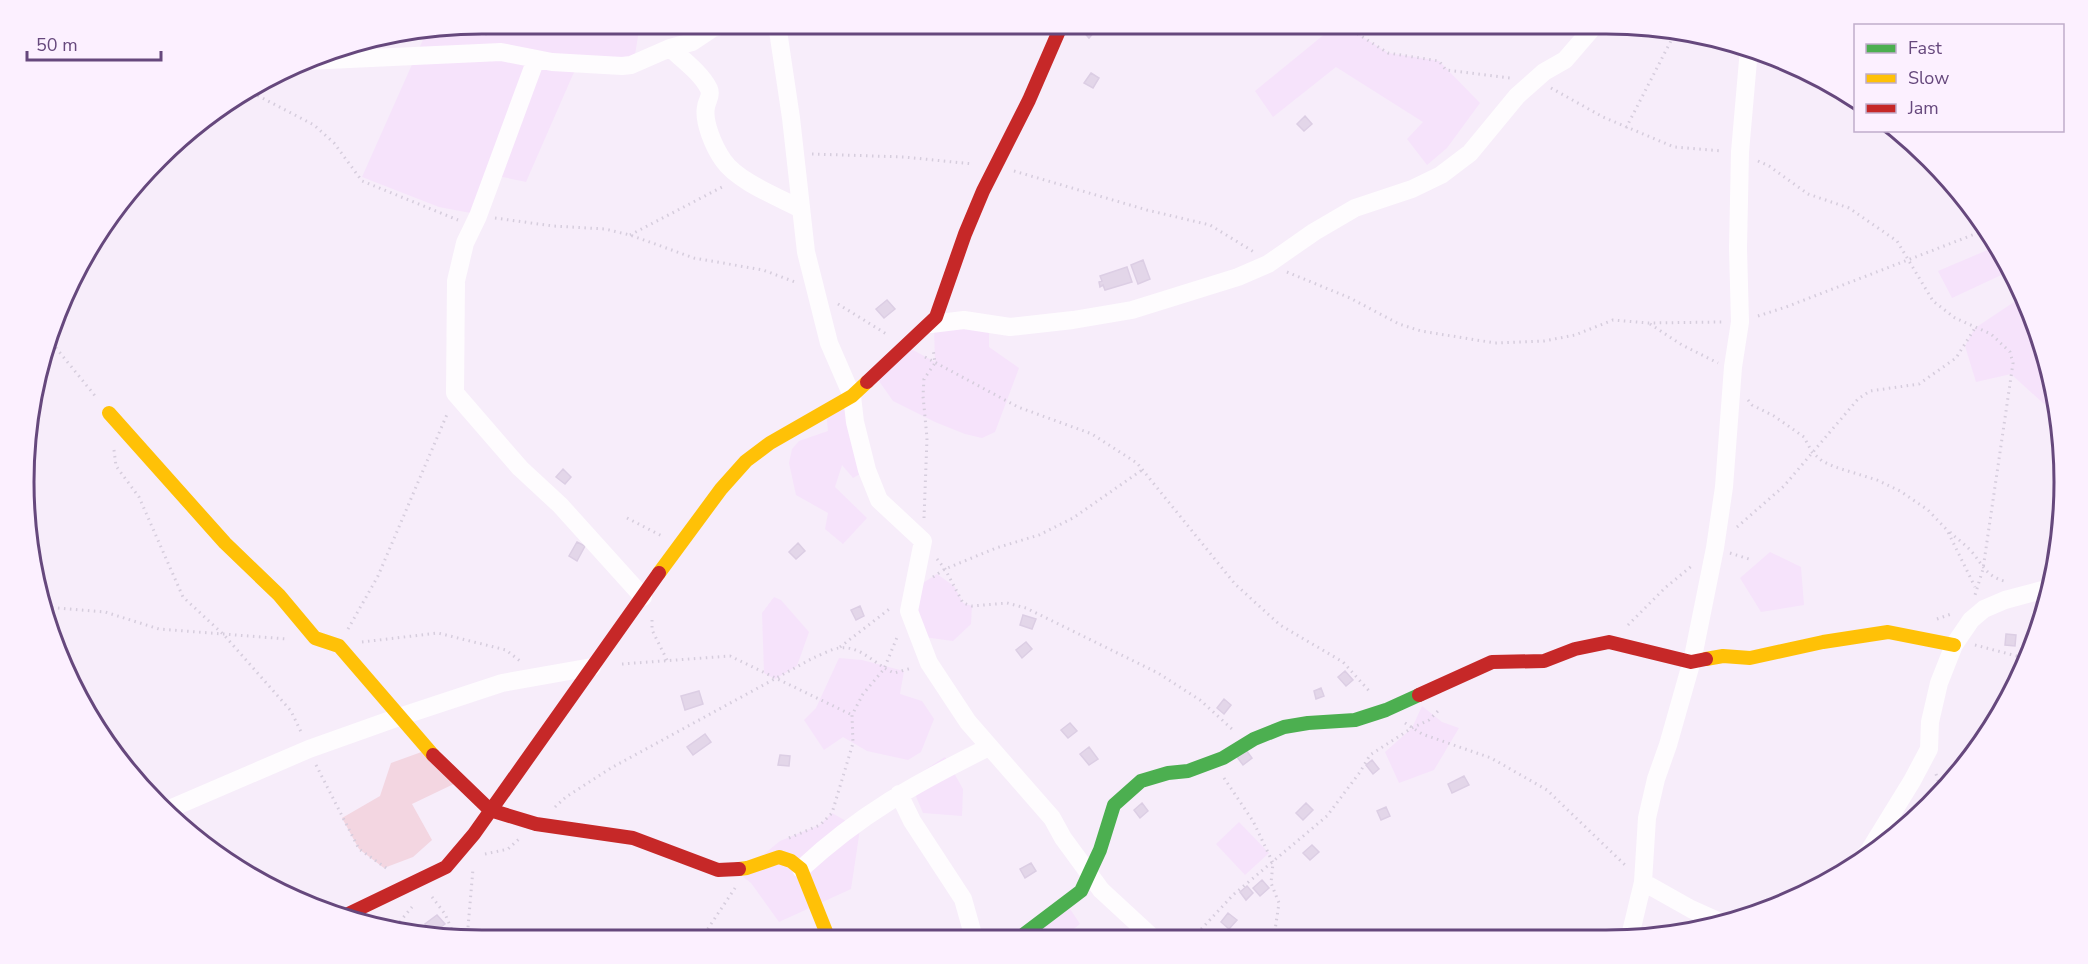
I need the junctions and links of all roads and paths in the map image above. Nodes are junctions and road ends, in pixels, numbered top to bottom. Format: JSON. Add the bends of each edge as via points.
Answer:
{"nodes":[{"id":1,"x":704,"y":34,"type":"edge"},
{"id":2,"x":778,"y":34,"type":"edge"},
{"id":3,"x":1058,"y":34,"type":"edge"},
{"id":4,"x":1358,"y":34,"type":"edge"},
{"id":5,"x":1587,"y":34,"type":"edge"},
{"id":6,"x":1672,"y":39,"type":"edge"},
{"id":7,"x":670,"y":48,"type":"junction"},
{"id":8,"x":1748,"y":58,"type":"edge"},
{"id":9,"x":537,"y":59,"type":"junction"},
{"id":10,"x":334,"y":60,"type":"edge"},
{"id":11,"x":1534,"y":81,"type":"junction"},
{"id":12,"x":256,"y":95,"type":"edge"},
{"id":13,"x":1626,"y":128,"type":"junction"},
{"id":14,"x":1740,"y":152,"type":"junction"},
{"id":15,"x":795,"y":154,"type":"junction"},
{"id":16,"x":995,"y":166,"type":"junction"},
{"id":17,"x":743,"y":178,"type":"junction"},
{"id":18,"x":801,"y":210,"type":"junction"},
{"id":19,"x":476,"y":220,"type":"junction"},
{"id":20,"x":1978,"y":233,"type":"edge"},
{"id":21,"x":630,"y":236,"type":"junction"},
{"id":22,"x":1908,"y":260,"type":"junction"},
{"id":23,"x":1268,"y":264,"type":"junction"},
{"id":24,"x":815,"y":290,"type":"junction"},
{"id":25,"x":1740,"y":322,"type":"junction"},
{"id":26,"x":1648,"y":323,"type":"junction"},
{"id":27,"x":929,"y":325,"type":"junction"},
{"id":28,"x":1975,"y":328,"type":"junction"},
{"id":29,"x":904,"y":345,"type":"junction"},
{"id":30,"x":55,"y":347,"type":"edge"},
{"id":31,"x":935,"y":363,"type":"junction"},
{"id":32,"x":1732,"y":380,"type":"junction"},
{"id":33,"x":455,"y":393,"type":"junction"},
{"id":34,"x":852,"y":396,"type":"junction"},
{"id":35,"x":109,"y":413,"type":"joint"},
{"id":36,"x":113,"y":445,"type":"dead end"},
{"id":37,"x":1812,"y":452,"type":"junction"},
{"id":38,"x":1142,"y":470,"type":"junction"},
{"id":39,"x":627,"y":518,"type":"dead end"},
{"id":40,"x":1947,"y":530,"type":"junction"},
{"id":41,"x":923,"y":541,"type":"junction"},
{"id":42,"x":680,"y":544,"type":"junction"},
{"id":43,"x":1715,"y":548,"type":"junction"},
{"id":44,"x":945,"y":569,"type":"junction"},
{"id":45,"x":1983,"y":569,"type":"junction"},
{"id":46,"x":2012,"y":584,"type":"dead end"},
{"id":47,"x":1976,"y":587,"type":"junction"},
{"id":48,"x":912,"y":590,"type":"junction"},
{"id":49,"x":2040,"y":591,"type":"edge"},
{"id":50,"x":644,"y":597,"type":"junction"},
{"id":51,"x":53,"y":608,"type":"edge"},
{"id":52,"x":909,"y":611,"type":"junction"},
{"id":53,"x":1971,"y":620,"type":"junction"},
{"id":54,"x":224,"y":634,"type":"junction"},
{"id":55,"x":315,"y":638,"type":"junction"},
{"id":56,"x":1609,"y":642,"type":"junction"},
{"id":57,"x":1954,"y":645,"type":"junction"},
{"id":58,"x":339,"y":646,"type":"junction"},
{"id":59,"x":838,"y":648,"type":"junction"},
{"id":60,"x":2018,"y":656,"type":"edge"},
{"id":61,"x":1691,"y":662,"type":"junction"},
{"id":62,"x":929,"y":663,"type":"junction"},
{"id":63,"x":592,"y":667,"type":"junction"},
{"id":64,"x":884,"y":669,"type":"junction"},
{"id":65,"x":538,"y":675,"type":"junction"},
{"id":66,"x":775,"y":679,"type":"junction"},
{"id":67,"x":1446,"y":704,"type":"dead end"},
{"id":68,"x":1386,"y":710,"type":"junction"},
{"id":69,"x":852,"y":715,"type":"junction"},
{"id":70,"x":399,"y":717,"type":"junction"},
{"id":71,"x":1412,"y":728,"type":"junction"},
{"id":72,"x":1247,"y":743,"type":"junction"},
{"id":73,"x":989,"y":747,"type":"junction"},
{"id":74,"x":309,"y":749,"type":"junction"},
{"id":75,"x":1212,"y":762,"type":"junction"},
{"id":76,"x":899,"y":794,"type":"junction"},
{"id":77,"x":175,"y":807,"type":"edge"},
{"id":78,"x":490,"y":810,"type":"junction"},
{"id":79,"x":536,"y":824,"type":"junction"},
{"id":80,"x":1877,"y":838,"type":"edge"},
{"id":81,"x":780,"y":841,"type":"dead end"},
{"id":82,"x":485,"y":854,"type":"dead end"},
{"id":83,"x":1273,"y":863,"type":"junction"},
{"id":84,"x":473,"y":865,"type":"dead end"},
{"id":85,"x":747,"y":868,"type":"junction"},
{"id":86,"x":801,"y":869,"type":"junction"},
{"id":87,"x":1090,"y":873,"type":"junction"},
{"id":88,"x":413,"y":882,"type":"junction"},
{"id":89,"x":1643,"y":882,"type":"junction"},
{"id":90,"x":355,"y":911,"type":"edge"},
{"id":91,"x":1709,"y":917,"type":"edge"},
{"id":92,"x":451,"y":929,"type":"edge"},
{"id":93,"x":1632,"y":929,"type":"edge"},
{"id":94,"x":468,"y":930,"type":"edge"},
{"id":95,"x":707,"y":930,"type":"edge"},
{"id":96,"x":826,"y":930,"type":"edge"},
{"id":97,"x":972,"y":930,"type":"edge"},
{"id":98,"x":1029,"y":930,"type":"edge"},
{"id":99,"x":1144,"y":930,"type":"edge"},
{"id":100,"x":1200,"y":930,"type":"edge"},
{"id":101,"x":1275,"y":930,"type":"edge"}],
"edges":[{"from":1,"to":7,"type":"street"},
{"from":2,"to":15,"type":"street"},
{"from":3,"to":16,"type":"street","via":[[1025,110]]},
{"from":4,"to":11,"type":"path","via":[[1388,53],[1439,61],[1446,70]]},
{"from":5,"to":11,"type":"street","via":[[1565,60]]},
{"from":6,"to":13,"type":"path"},
{"from":7,"to":9,"type":"street","via":[[622,66]]},
{"from":7,"to":17,"type":"street","via":[[710,91],[706,108],[716,147],[723,160]]},
{"from":8,"to":14,"type":"street"},
{"from":9,"to":10,"type":"street","via":[[501,52]]},
{"from":9,"to":19,"type":"street"},
{"from":11,"to":13,"type":"path"},
{"from":11,"to":23,"type":"street","via":[[1470,153],[1441,175],[1355,208]]},
{"from":12,"to":19,"type":"path","via":[[314,125],[334,143],[362,181]]},
{"from":13,"to":14,"type":"path","via":[[1674,147]]},
{"from":14,"to":22,"type":"path","via":[[1769,166],[1808,194],[1849,208],[1897,241]]},
{"from":14,"to":25,"type":"street"},
{"from":15,"to":16,"type":"path","via":[[904,157]]},
{"from":15,"to":18,"type":"street"},
{"from":16,"to":23,"type":"path","via":[[1210,225]]},
{"from":16,"to":27,"type":"street","via":[[965,234],[940,309]]},
{"from":17,"to":18,"type":"street"},
{"from":17,"to":21,"type":"path"},
{"from":18,"to":24,"type":"street"},
{"from":19,"to":21,"type":"path","via":[[605,229]]},
{"from":19,"to":33,"type":"street","via":[[465,243],[456,281]]},
{"from":20,"to":22,"type":"path"},
{"from":21,"to":24,"type":"path","via":[[694,258],[763,270]]},
{"from":22,"to":25,"type":"path"},
{"from":22,"to":28,"type":"path","via":[[1933,301]]},
{"from":23,"to":26,"type":"path","via":[[1350,298],[1399,324],[1495,343],[1575,335],[1613,320]]},
{"from":23,"to":27,"type":"street","via":[[1132,310],[1010,327],[964,320]]},
{"from":24,"to":29,"type":"path"},
{"from":24,"to":34,"type":"street","via":[[829,343]]},
{"from":25,"to":26,"type":"path"},
{"from":25,"to":32,"type":"street"},
{"from":26,"to":32,"type":"path","via":[[1720,364]]},
{"from":27,"to":29,"type":"street"},
{"from":27,"to":31,"type":"path"},
{"from":28,"to":37,"type":"path","via":[[1956,358],[1919,384],[1870,391],[1858,399]]},
{"from":28,"to":45,"type":"path","via":[[1991,334],[2010,352],[2013,363]]},
{"from":29,"to":31,"type":"path"},
{"from":29,"to":34,"type":"street"},
{"from":30,"to":35,"type":"path"},
{"from":31,"to":38,"type":"path","via":[[1018,407],[1092,434]]},
{"from":31,"to":41,"type":"path","via":[[924,379],[927,438]]},
{"from":32,"to":37,"type":"path","via":[[1752,405],[1804,437]]},
{"from":32,"to":43,"type":"street","via":[[1728,450]]},
{"from":33,"to":50,"type":"street","via":[[532,481],[560,505]]},
{"from":33,"to":58,"type":"path","via":[[378,576]]},
{"from":34,"to":41,"type":"street","via":[[867,470],[879,501]]},
{"from":34,"to":42,"type":"street","via":[[746,461]]},
{"from":35,"to":55,"type":"street"},
{"from":36,"to":54,"type":"path","via":[[116,466],[140,496],[183,597]]},
{"from":37,"to":40,"type":"path","via":[[1835,467],[1900,491],[1928,510]]},
{"from":37,"to":43,"type":"path","via":[[1784,486]]},
{"from":38,"to":44,"type":"path","via":[[1073,518],[1040,535]]},
{"from":38,"to":68,"type":"path","via":[[1235,584],[1280,625],[1343,662]]},
{"from":39,"to":42,"type":"path"},
{"from":40,"to":45,"type":"path","via":[[1971,551]]},
{"from":40,"to":47,"type":"path"},
{"from":41,"to":44,"type":"path"},
{"from":41,"to":48,"type":"street"},
{"from":42,"to":50,"type":"street"},
{"from":43,"to":56,"type":"path","via":[[1666,587]]},
{"from":43,"to":61,"type":"street"},
{"from":44,"to":48,"type":"path"},
{"from":44,"to":72,"type":"path","via":[[963,603],[1007,603],[1026,608],[1158,673],[1200,700]]},
{"from":45,"to":46,"type":"path","via":[[1993,578]]},
{"from":45,"to":47,"type":"path"},
{"from":47,"to":53,"type":"path"},
{"from":48,"to":52,"type":"street"},
{"from":48,"to":59,"type":"path"},
{"from":49,"to":53,"type":"street","via":[[2005,600]]},
{"from":50,"to":63,"type":"street"},
{"from":51,"to":54,"type":"path","via":[[105,612],[159,629]]},
{"from":52,"to":62,"type":"street"},
{"from":52,"to":64,"type":"path"},
{"from":53,"to":57,"type":"street"},
{"from":54,"to":55,"type":"path"},
{"from":54,"to":74,"type":"path","via":[[291,711]]},
{"from":55,"to":58,"type":"street"},
{"from":56,"to":61,"type":"street"},
{"from":56,"to":68,"type":"street","via":[[1544,661],[1492,662]]},
{"from":57,"to":60,"type":"path","via":[[1982,646]]},
{"from":57,"to":61,"type":"street","via":[[1888,632],[1750,658],[1723,656]]},
{"from":57,"to":80,"type":"street","via":[[1939,683],[1930,722],[1929,749]]},
{"from":58,"to":65,"type":"path","via":[[438,633],[506,650]]},
{"from":58,"to":70,"type":"street"},
{"from":59,"to":64,"type":"path","via":[[856,648]]},
{"from":59,"to":66,"type":"path"},
{"from":61,"to":89,"type":"street","via":[[1651,799]]},
{"from":62,"to":64,"type":"path","via":[[894,673]]},
{"from":62,"to":73,"type":"street"},
{"from":63,"to":65,"type":"street"},
{"from":63,"to":66,"type":"path","via":[[730,656]]},
{"from":63,"to":78,"type":"street"},
{"from":64,"to":69,"type":"path"},
{"from":65,"to":70,"type":"street"},
{"from":66,"to":69,"type":"path"},
{"from":66,"to":79,"type":"path","via":[[611,768],[566,797]]},
{"from":67,"to":71,"type":"path","via":[[1429,720]]},
{"from":68,"to":71,"type":"path"},
{"from":68,"to":72,"type":"street","via":[[1355,720],[1284,728]]},
{"from":69,"to":81,"type":"path","via":[[853,743],[832,813],[820,825]]},
{"from":70,"to":74,"type":"street"},
{"from":70,"to":78,"type":"street","via":[[427,750]]},
{"from":71,"to":83,"type":"path","via":[[1370,754],[1327,816]]},
{"from":71,"to":89,"type":"path","via":[[1491,758],[1547,790]]},
{"from":72,"to":75,"type":"street"},
{"from":73,"to":76,"type":"street"},
{"from":73,"to":87,"type":"street","via":[[1052,818]]},
{"from":74,"to":77,"type":"street"},
{"from":74,"to":88,"type":"path","via":[[359,849],[384,868]]},
{"from":75,"to":83,"type":"path","via":[[1253,821]]},
{"from":75,"to":87,"type":"street","via":[[1141,781],[1121,796],[1110,813]]},
{"from":76,"to":86,"type":"street","via":[[866,815]]},
{"from":76,"to":97,"type":"street","via":[[963,899]]},
{"from":78,"to":79,"type":"street"},
{"from":78,"to":88,"type":"street","via":[[446,867]]},
{"from":79,"to":82,"type":"path","via":[[508,849]]},
{"from":79,"to":85,"type":"street","via":[[633,838],[718,870]]},
{"from":83,"to":100,"type":"path","via":[[1233,895]]},
{"from":83,"to":101,"type":"path","via":[[1271,883],[1279,903]]},
{"from":84,"to":94,"type":"path"},
{"from":85,"to":86,"type":"street","via":[[779,857]]},
{"from":85,"to":95,"type":"path"},
{"from":86,"to":96,"type":"street"},
{"from":87,"to":98,"type":"street","via":[[1081,891]]},
{"from":87,"to":99,"type":"street","via":[[1101,890]]},
{"from":88,"to":90,"type":"street"},
{"from":88,"to":92,"type":"path","via":[[426,890]]},
{"from":89,"to":91,"type":"street"},
{"from":89,"to":93,"type":"street"}]}
